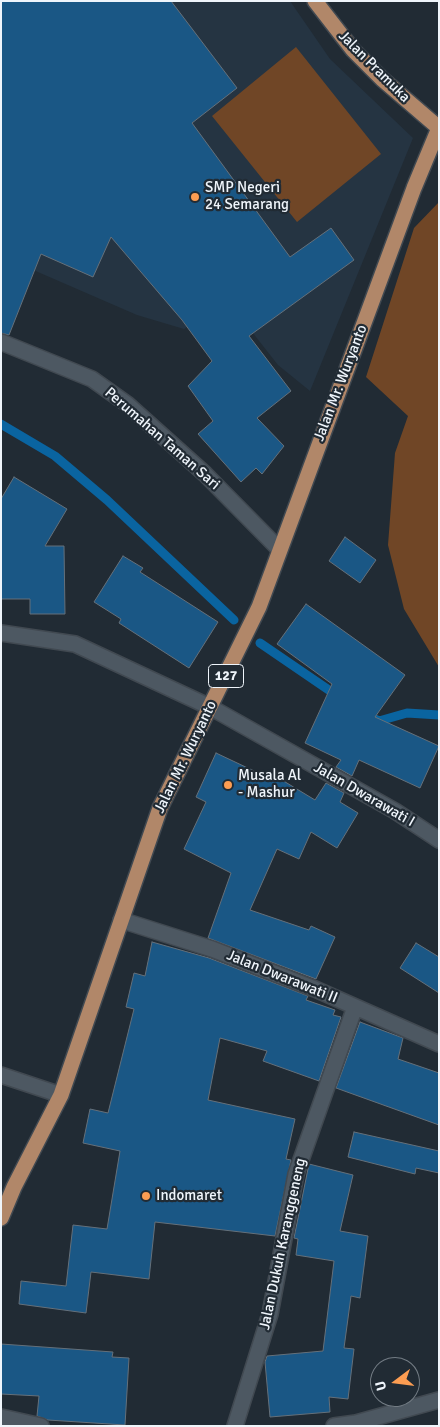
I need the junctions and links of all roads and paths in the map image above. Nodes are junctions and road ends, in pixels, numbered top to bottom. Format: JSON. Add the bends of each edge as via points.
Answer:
{"nodes":[{"id":1,"x":315,"y":1,"type":"edge"},
{"id":2,"x":439,"y":128,"type":"edge"},
{"id":3,"x":434,"y":154,"type":"edge"},
{"id":4,"x":1,"y":342,"type":"edge"},
{"id":5,"x":279,"y":549,"type":"junction"},
{"id":6,"x":1,"y":633,"type":"edge"},
{"id":7,"x":210,"y":707,"type":"junction"},
{"id":8,"x":439,"y":840,"type":"edge"},
{"id":9,"x":121,"y":920,"type":"junction"},
{"id":10,"x":355,"y":1007,"type":"junction"},
{"id":11,"x":439,"y":1044,"type":"edge"},
{"id":12,"x":1,"y":1075,"type":"edge"},
{"id":13,"x":61,"y":1095,"type":"junction"},
{"id":14,"x":1,"y":1218,"type":"edge"},
{"id":15,"x":439,"y":1400,"type":"edge"},
{"id":16,"x":1,"y":1416,"type":"edge"},
{"id":17,"x":41,"y":1426,"type":"edge"},
{"id":18,"x":235,"y":1426,"type":"edge"},
{"id":19,"x":334,"y":1426,"type":"edge"}],
"edges":[{"from":1,"to":2,"type":"main road","name":"Jalan Pramuka","via":[[353,50]]},
{"from":2,"to":3,"type":"main road","name":"Jalan Mr. Wuryanto","number":"127"},
{"from":3,"to":5,"type":"main road","name":"Jalan Mr. Wuryanto","number":"127"},
{"from":4,"to":5,"type":"street","name":"Perumahan Taman Sari","via":[[92,379],[127,404],[205,474]]},
{"from":5,"to":7,"type":"main road","name":"Jalan Mr. Wuryanto","number":"127","via":[[259,607]]},
{"from":6,"to":7,"type":"street","name":"Jalan Dwarawati I","via":[[76,644]]},
{"from":7,"to":8,"type":"street","name":"Jalan Dwarawati I","via":[[394,810]]},
{"from":7,"to":9,"type":"main road","name":"Jalan Mr. Wuryanto","number":"127","via":[[160,808]]},
{"from":9,"to":10,"type":"street","name":"Jalan Dwarawati II","via":[[212,949]]},
{"from":9,"to":13,"type":"main road","name":"Jalan Mr. Wuryanto","number":"127"},
{"from":10,"to":11,"type":"street","name":"Jalan Dwarawati II"},
{"from":10,"to":18,"type":"street","name":"Jalan Dukuh Karanggeneng","via":[[296,1174],[270,1314]]},
{"from":12,"to":13,"type":"street"},
{"from":13,"to":14,"type":"main road","name":"Jalan Mr. Wuryanto","number":"127"},
{"from":15,"to":19,"type":"street"},
{"from":16,"to":17,"type":"street"}]}
